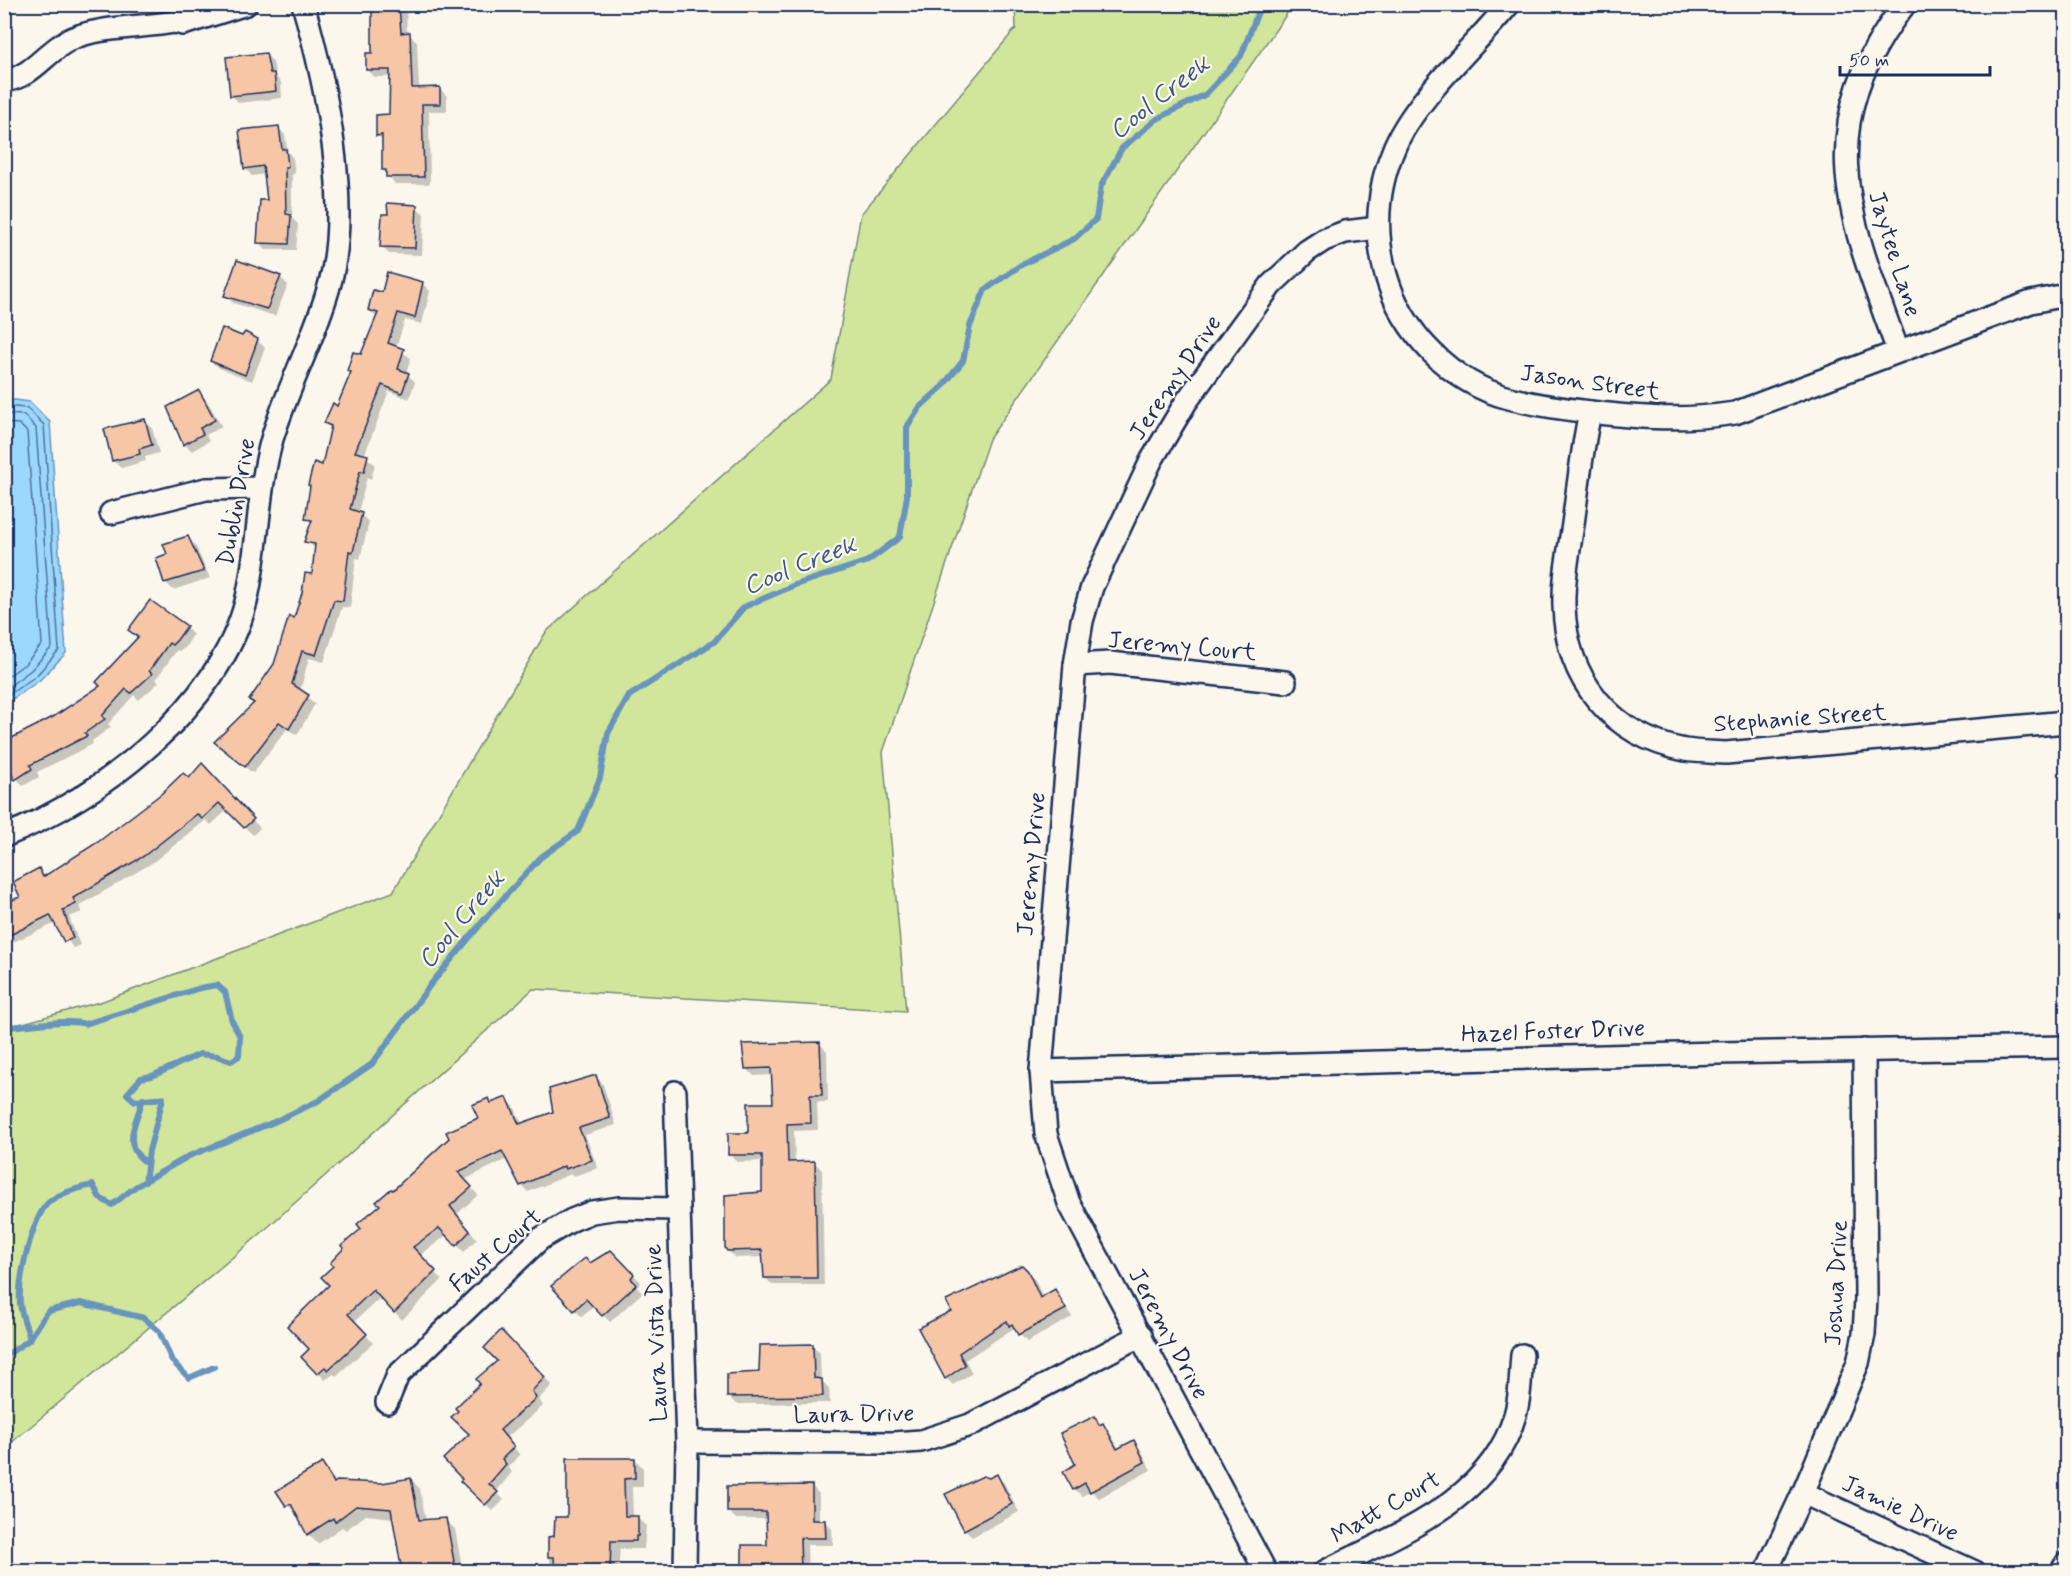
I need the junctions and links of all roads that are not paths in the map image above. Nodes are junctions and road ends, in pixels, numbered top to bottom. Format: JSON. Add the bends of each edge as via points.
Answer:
{"nodes":[{"id":1,"x":246,"y":4,"type":"edge"},
{"id":2,"x":303,"y":4,"type":"edge"},
{"id":3,"x":1509,"y":4,"type":"edge"},
{"id":4,"x":1905,"y":4,"type":"edge"},
{"id":5,"x":4,"y":81,"type":"edge"},
{"id":6,"x":1378,"y":228,"type":"junction"},
{"id":7,"x":2067,"y":295,"type":"edge"},
{"id":8,"x":1898,"y":351,"type":"junction"},
{"id":9,"x":1590,"y":412,"type":"junction"},
{"id":10,"x":262,"y":488,"type":"junction"},
{"id":11,"x":111,"y":513,"type":"dead end"},
{"id":12,"x":1075,"y":665,"type":"junction"},
{"id":13,"x":1285,"y":682,"type":"dead end"},
{"id":14,"x":2067,"y":722,"type":"edge"},
{"id":15,"x":4,"y":836,"type":"edge"},
{"id":16,"x":2067,"y":1047,"type":"edge"},
{"id":17,"x":1864,"y":1050,"type":"junction"},
{"id":18,"x":1041,"y":1071,"type":"junction"},
{"id":19,"x":675,"y":1092,"type":"dead end"},
{"id":20,"x":677,"y":1209,"type":"junction"},
{"id":21,"x":1141,"y":1335,"type":"junction"},
{"id":22,"x":1522,"y":1355,"type":"dead end"},
{"id":23,"x":387,"y":1402,"type":"dead end"},
{"id":24,"x":687,"y":1442,"type":"junction"},
{"id":25,"x":1803,"y":1493,"type":"junction"},
{"id":26,"x":2067,"y":1564,"type":"edge"},
{"id":27,"x":685,"y":1572,"type":"edge"},
{"id":28,"x":1266,"y":1572,"type":"edge"},
{"id":29,"x":1324,"y":1572,"type":"edge"},
{"id":30,"x":1766,"y":1572,"type":"edge"},
{"id":31,"x":1975,"y":1572,"type":"edge"},
{"id":32,"x":2061,"y":1572,"type":"edge"}],
"edges":[{"from":1,"to":5,"type":"street","via":[[183,24],[174,22],[78,37],[24,75]]},
{"from":2,"to":10,"type":"street","name":"Dublin Drive","via":[[328,119],[339,236],[329,288],[272,438]]},
{"from":3,"to":6,"type":"street","name":"Jason Street","via":[[1406,125],[1386,171]]},
{"from":4,"to":8,"type":"street","name":"Jaytee Lane","via":[[1873,51],[1860,81],[1851,109],[1846,153],[1853,224]]},
{"from":6,"to":9,"type":"street","name":"Jason Street","via":[[1390,290],[1404,319],[1442,361],[1473,384],[1507,398]]},
{"from":6,"to":12,"type":"street","name":"Jeremy Drive","via":[[1345,232],[1324,240],[1290,266],[1271,285],[1186,402],[1151,461],[1092,587]]},
{"from":7,"to":8,"type":"street","name":"Jason Street","via":[[2031,302]]},
{"from":8,"to":9,"type":"street","name":"Jason Street","via":[[1735,413],[1672,420]]},
{"from":9,"to":14,"type":"street","name":"Stephanie Street","via":[[1564,606],[1568,638],[1586,687],[1604,709],[1630,729],[1656,742],[1686,750],[1726,753]]},
{"from":10,"to":11,"type":"street","via":[[206,489]]},
{"from":10,"to":15,"type":"street","name":"Dublin Drive","via":[[247,598],[239,628],[200,693],[169,727],[99,787]]},
{"from":12,"to":13,"type":"street","name":"Jeremy Court","via":[[1110,663]]},
{"from":12,"to":18,"type":"street","name":"Jeremy Drive"},
{"from":16,"to":17,"type":"street","name":"Hazel Foster Drive"},
{"from":17,"to":18,"type":"street","name":"Hazel Foster Drive"},
{"from":17,"to":25,"type":"street","name":"Joshua Drive","via":[[1864,1334],[1845,1397]]},
{"from":18,"to":21,"type":"street","name":"Jeremy Drive","via":[[1046,1134],[1056,1172]]},
{"from":19,"to":20,"type":"street","name":"Laura Vista Drive"},
{"from":20,"to":23,"type":"street","name":"Faust Court","via":[[619,1208],[592,1212],[540,1239],[398,1375]]},
{"from":20,"to":24,"type":"street","name":"Laura Vista Drive"},
{"from":21,"to":24,"type":"street","name":"Laura Drive","via":[[970,1425],[921,1441]]},
{"from":21,"to":28,"type":"street","name":"Jeremy Drive"},
{"from":22,"to":29,"type":"street","name":"Matt Court","via":[[1515,1415],[1491,1462],[1473,1483],[1423,1520]]},
{"from":24,"to":27,"type":"street","name":"Laura Vista Drive"},
{"from":25,"to":30,"type":"street","name":"Joshua Drive"},
{"from":25,"to":31,"type":"street","name":"Jamie Drive"},
{"from":26,"to":32,"type":"street"}]}
